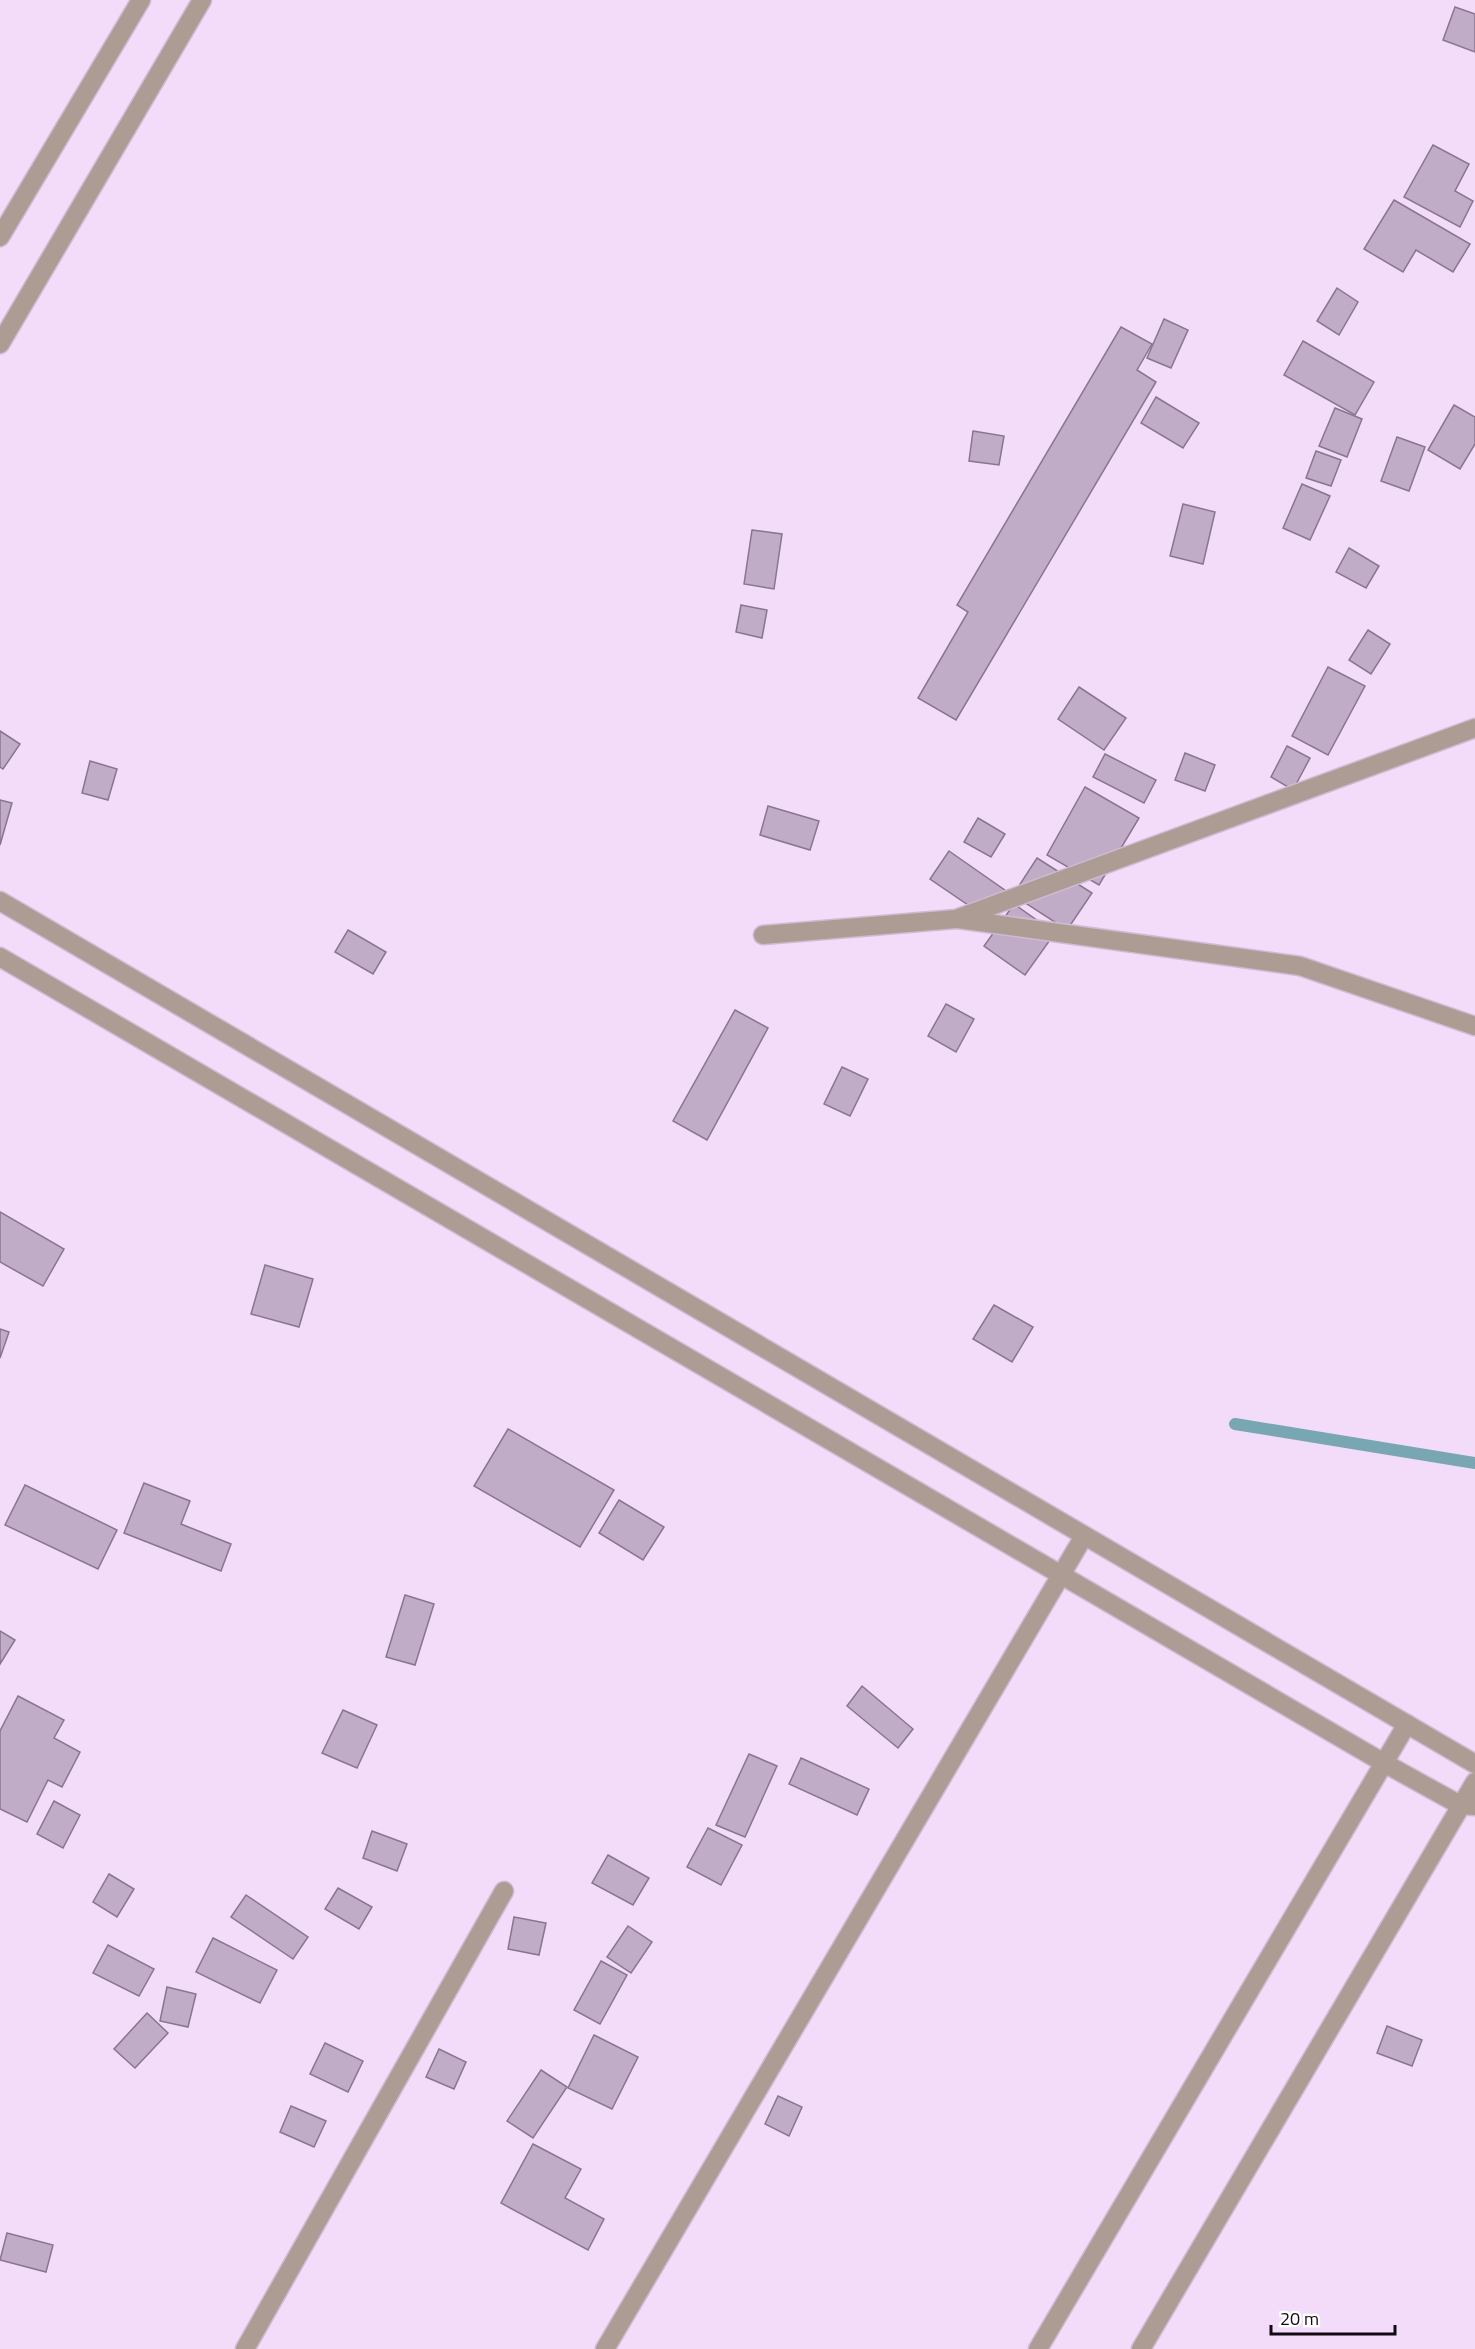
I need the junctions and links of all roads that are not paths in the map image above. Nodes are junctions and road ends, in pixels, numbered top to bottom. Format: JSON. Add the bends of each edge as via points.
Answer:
{"nodes":[{"id":1,"x":141,"y":0,"type":"edge"},
{"id":2,"x":202,"y":0,"type":"edge"},
{"id":3,"x":0,"y":237,"type":"edge"},
{"id":4,"x":0,"y":344,"type":"edge"},
{"id":5,"x":1475,"y":728,"type":"edge"},
{"id":6,"x":0,"y":901,"type":"edge"},
{"id":7,"x":956,"y":919,"type":"junction"},
{"id":8,"x":763,"y":935,"type":"dead end"},
{"id":9,"x":0,"y":957,"type":"edge"},
{"id":10,"x":1475,"y":1026,"type":"edge"},
{"id":11,"x":1084,"y":1536,"type":"junction"},
{"id":12,"x":1062,"y":1575,"type":"junction"},
{"id":13,"x":1407,"y":1724,"type":"junction"},
{"id":14,"x":1384,"y":1763,"type":"junction"},
{"id":15,"x":1475,"y":1764,"type":"edge"},
{"id":16,"x":1475,"y":1782,"type":"edge"},
{"id":17,"x":1467,"y":1806,"type":"edge"},
{"id":18,"x":504,"y":1891,"type":"dead end"},
{"id":19,"x":245,"y":2349,"type":"edge"},
{"id":20,"x":604,"y":2349,"type":"edge"},
{"id":21,"x":1038,"y":2349,"type":"edge"},
{"id":22,"x":1141,"y":2349,"type":"edge"}],
"edges":[{"from":1,"to":3,"type":"street"},
{"from":2,"to":4,"type":"street"},
{"from":5,"to":7,"type":"street"},
{"from":6,"to":11,"type":"street"},
{"from":7,"to":8,"type":"street"},
{"from":7,"to":10,"type":"street","via":[[1300,966]]},
{"from":9,"to":12,"type":"street"},
{"from":11,"to":12,"type":"street"},
{"from":11,"to":13,"type":"street"},
{"from":12,"to":14,"type":"street"},
{"from":12,"to":20,"type":"street"},
{"from":13,"to":14,"type":"street"},
{"from":13,"to":15,"type":"street"},
{"from":14,"to":17,"type":"street"},
{"from":14,"to":21,"type":"street"},
{"from":16,"to":17,"type":"street"},
{"from":17,"to":22,"type":"street"},
{"from":18,"to":19,"type":"street"}]}
